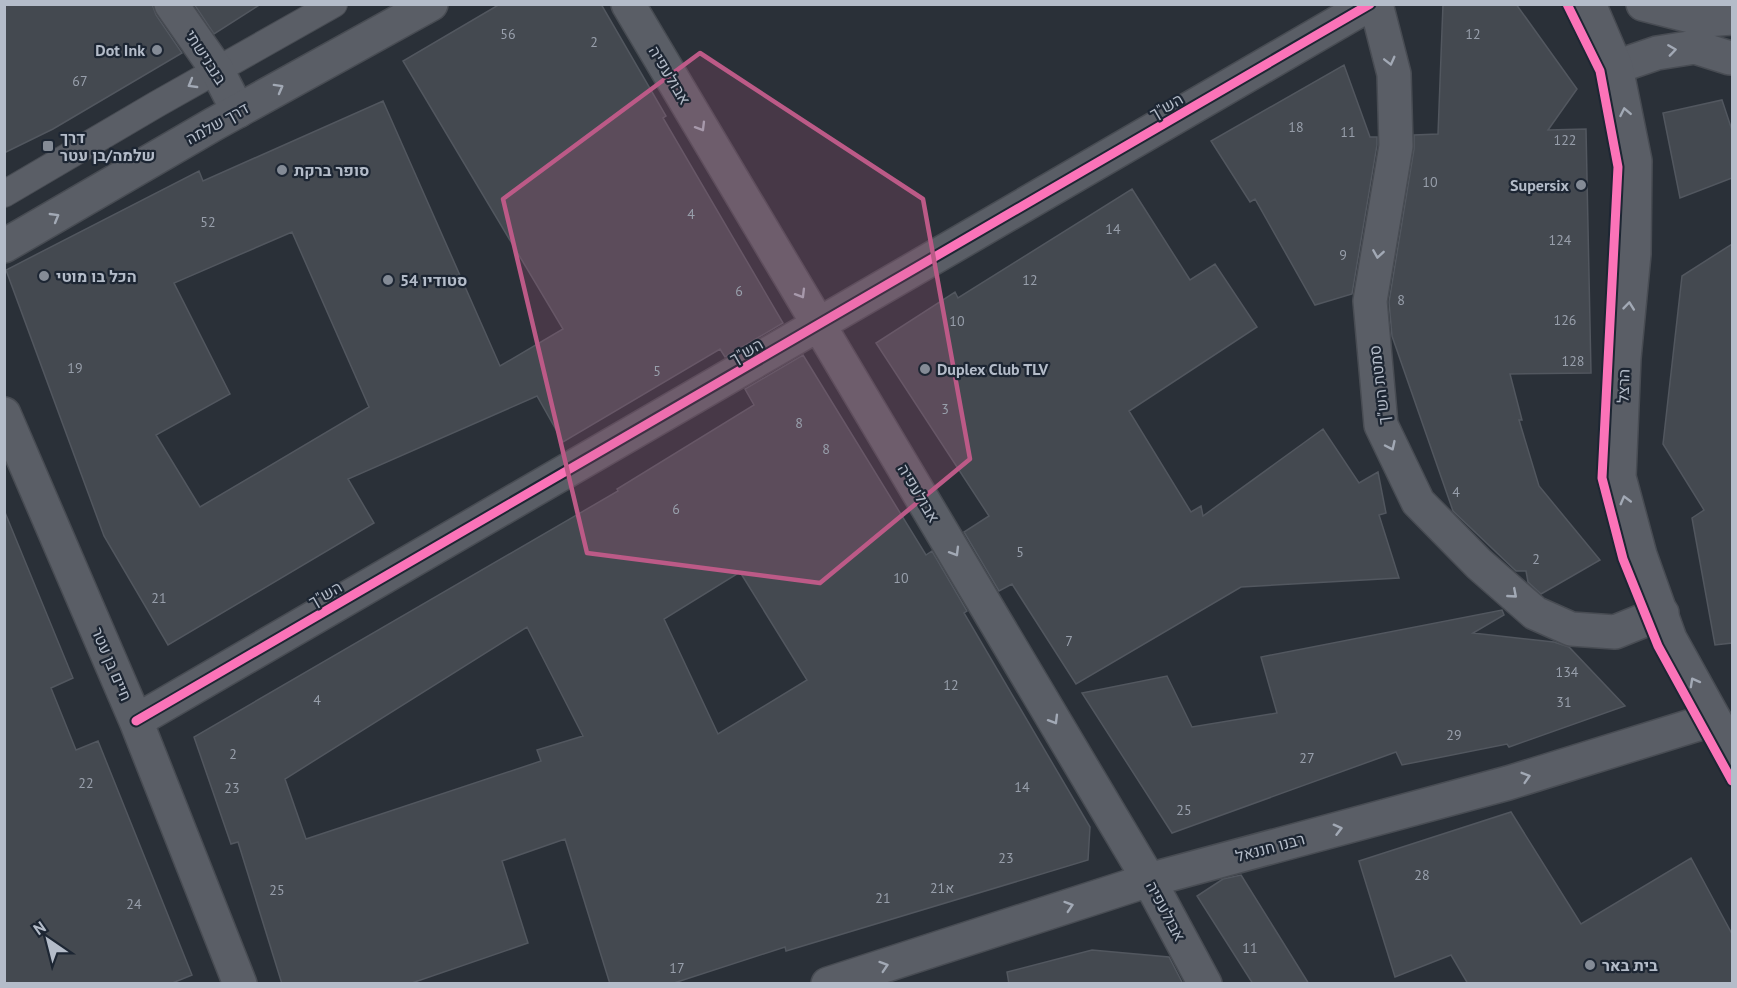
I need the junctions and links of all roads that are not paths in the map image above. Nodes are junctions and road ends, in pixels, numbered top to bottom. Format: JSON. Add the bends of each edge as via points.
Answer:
{"nodes":[{"id":1,"x":171,"y":4,"type":"edge"},
{"id":2,"x":334,"y":4,"type":"edge"},
{"id":3,"x":431,"y":4,"type":"edge"},
{"id":4,"x":628,"y":4,"type":"edge"},
{"id":5,"x":1370,"y":4,"type":"edge"},
{"id":6,"x":1376,"y":4,"type":"edge"},
{"id":7,"x":1589,"y":4,"type":"edge"},
{"id":8,"x":1643,"y":4,"type":"edge"},
{"id":9,"x":1732,"y":18,"type":"edge"},
{"id":10,"x":1732,"y":52,"type":"edge"},
{"id":11,"x":1616,"y":67,"type":"junction"},
{"id":12,"x":217,"y":70,"type":"junction"},
{"id":13,"x":238,"y":111,"type":"junction"},
{"id":14,"x":4,"y":194,"type":"edge"},
{"id":15,"x":4,"y":246,"type":"edge"},
{"id":16,"x":820,"y":325,"type":"junction"},
{"id":17,"x":4,"y":414,"type":"edge"},
{"id":18,"x":1662,"y":613,"type":"junction"},
{"id":19,"x":1714,"y":719,"type":"junction"},
{"id":20,"x":136,"y":721,"type":"junction"},
{"id":21,"x":1732,"y":751,"type":"edge"},
{"id":22,"x":1149,"y":880,"type":"junction"},
{"id":23,"x":240,"y":984,"type":"edge"},
{"id":24,"x":828,"y":984,"type":"edge"},
{"id":25,"x":1205,"y":984,"type":"edge"}],
"edges":[{"from":1,"to":12,"type":"street","name":"בנבנישתי"},
{"from":2,"to":12,"type":"lane"},
{"from":13,"to":3,"type":"street","name":"דרך שלמה","one_way":true},
{"from":4,"to":16,"type":"street","name":"אבולעפיה","one_way":true},
{"from":5,"to":16,"type":"street","name":"הש\"ך"},
{"from":6,"to":18,"type":"street","name":"סמטת הש\"ך","one_way":true,"via":[[1394,74],[1396,146],[1370,301],[1381,425],[1418,502],[1535,613],[1571,629],[1615,632]]},
{"from":7,"to":11,"type":"street","name":"הרצל"},
{"from":8,"to":9,"type":"street","via":[[1706,20]]},
{"from":11,"to":10,"type":"street","one_way":true,"via":[[1657,52],[1695,47]]},
{"from":18,"to":11,"type":"street","name":"הרצל","one_way":true,"via":[[1640,555],[1619,477],[1634,254],[1635,161]]},
{"from":12,"to":13,"type":"street","name":"בנבנישתי"},
{"from":12,"to":14,"type":"lane","one_way":true},
{"from":15,"to":13,"type":"street","name":"דרך שלמה","one_way":true},
{"from":16,"to":20,"type":"street","name":"הש\"ך"},
{"from":16,"to":22,"type":"street","name":"אבולעפיה","one_way":true},
{"from":17,"to":20,"type":"street","name":"חיים בן עטר"},
{"from":19,"to":18,"type":"street","name":"הרצל","one_way":true,"via":[[1670,639]]},
{"from":19,"to":21,"type":"street","name":"הרצל"},
{"from":22,"to":19,"type":"street","name":"רבנו חננאל","one_way":true,"via":[[1508,783]]},
{"from":20,"to":23,"type":"street","name":"חיים בן עטר"},
{"from":24,"to":22,"type":"street","name":"רבנו חננאל","one_way":true},
{"from":22,"to":25,"type":"street","name":"אבולעפיה"}]}
